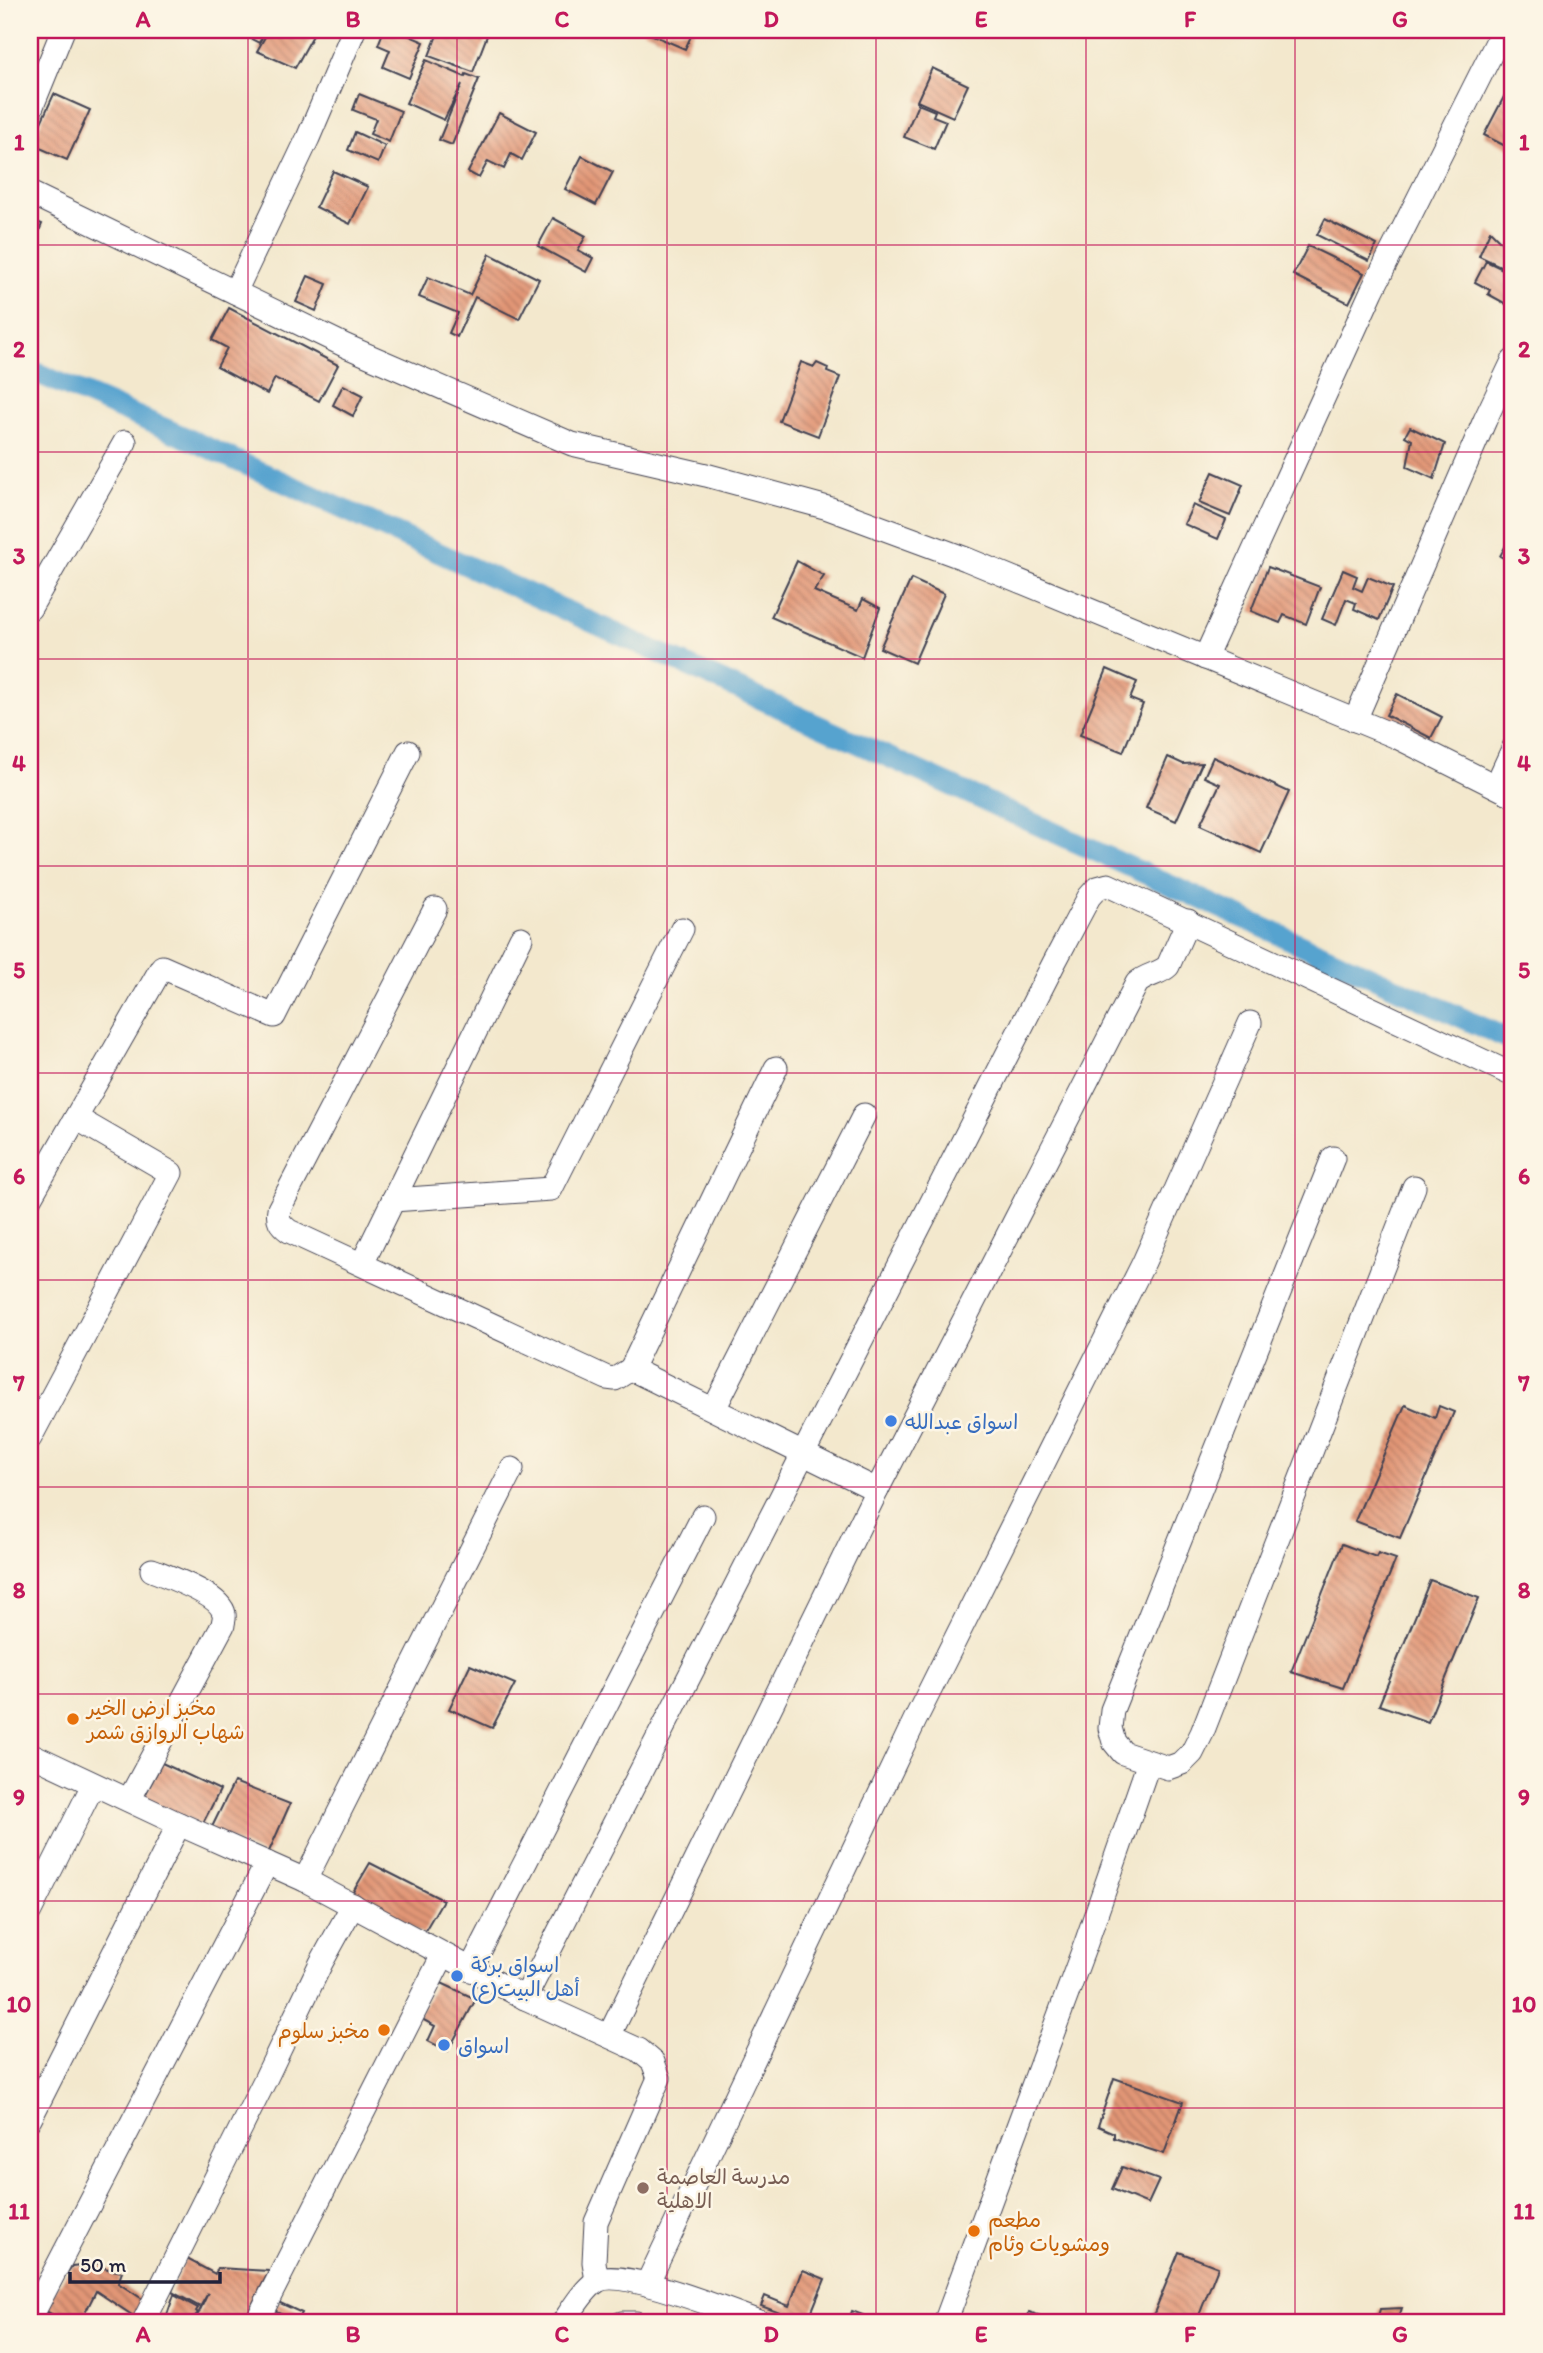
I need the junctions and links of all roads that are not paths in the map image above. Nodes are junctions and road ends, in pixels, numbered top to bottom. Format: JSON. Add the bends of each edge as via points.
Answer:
{"nodes":[{"id":1,"x":63,"y":30,"type":"edge"},
{"id":2,"x":354,"y":30,"type":"edge"},
{"id":3,"x":1503,"y":30,"type":"edge"},
{"id":4,"x":30,"y":111,"type":"edge"},
{"id":5,"x":30,"y":193,"type":"edge"},
{"id":6,"x":235,"y":292,"type":"junction"},
{"id":7,"x":1513,"y":361,"type":"edge"},
{"id":8,"x":125,"y":442,"type":"dead end"},
{"id":9,"x":30,"y":608,"type":"edge"},
{"id":10,"x":1205,"y":657,"type":"junction"},
{"id":11,"x":1355,"y":720,"type":"junction"},
{"id":12,"x":1513,"y":749,"type":"edge"},
{"id":13,"x":408,"y":752,"type":"dead end"},
{"id":14,"x":1505,"y":790,"type":"edge"},
{"id":15,"x":435,"y":909,"type":"dead end"},
{"id":16,"x":1188,"y":921,"type":"junction"},
{"id":17,"x":682,"y":929,"type":"dead end"},
{"id":18,"x":521,"y":938,"type":"dead end"},
{"id":19,"x":1250,"y":1023,"type":"dead end"},
{"id":20,"x":776,"y":1068,"type":"dead end"},
{"id":21,"x":1513,"y":1075,"type":"edge"},
{"id":22,"x":864,"y":1115,"type":"dead end"},
{"id":23,"x":76,"y":1118,"type":"junction"},
{"id":24,"x":1332,"y":1158,"type":"dead end"},
{"id":25,"x":1414,"y":1187,"type":"dead end"},
{"id":26,"x":30,"y":1198,"type":"edge"},
{"id":27,"x":393,"y":1200,"type":"junction"},
{"id":28,"x":362,"y":1264,"type":"junction"},
{"id":29,"x":631,"y":1369,"type":"junction"},
{"id":30,"x":714,"y":1409,"type":"junction"},
{"id":31,"x":30,"y":1438,"type":"edge"},
{"id":32,"x":802,"y":1452,"type":"junction"},
{"id":33,"x":512,"y":1469,"type":"dead end"},
{"id":34,"x":877,"y":1490,"type":"junction"},
{"id":35,"x":703,"y":1516,"type":"dead end"},
{"id":36,"x":152,"y":1570,"type":"dead end"},
{"id":37,"x":30,"y":1754,"type":"edge"},
{"id":38,"x":1149,"y":1762,"type":"junction"},
{"id":39,"x":90,"y":1791,"type":"dead end"},
{"id":40,"x":128,"y":1800,"type":"junction"},
{"id":41,"x":179,"y":1824,"type":"junction"},
{"id":42,"x":267,"y":1864,"type":"junction"},
{"id":43,"x":305,"y":1880,"type":"junction"},
{"id":44,"x":353,"y":1905,"type":"junction"},
{"id":45,"x":30,"y":1911,"type":"edge"},
{"id":46,"x":443,"y":1955,"type":"junction"},
{"id":47,"x":470,"y":1970,"type":"junction"},
{"id":48,"x":525,"y":1998,"type":"junction"},
{"id":49,"x":609,"y":2036,"type":"junction"},
{"id":50,"x":30,"y":2119,"type":"edge"},
{"id":51,"x":597,"y":2281,"type":"junction"},
{"id":52,"x":647,"y":2284,"type":"junction"},
{"id":53,"x":30,"y":2319,"type":"edge"},
{"id":54,"x":143,"y":2323,"type":"edge"},
{"id":55,"x":256,"y":2323,"type":"edge"},
{"id":56,"x":563,"y":2323,"type":"edge"},
{"id":57,"x":622,"y":2323,"type":"edge"},
{"id":58,"x":636,"y":2323,"type":"edge"},
{"id":59,"x":762,"y":2323,"type":"edge"},
{"id":60,"x":944,"y":2323,"type":"edge"}],
"edges":[{"from":1,"to":4,"type":"street"},
{"from":2,"to":6,"type":"street"},
{"from":3,"to":10,"type":"street","via":[[1372,291]]},
{"from":5,"to":6,"type":"street"},
{"from":6,"to":10,"type":"street","via":[[346,346],[572,444],[828,508]]},
{"from":7,"to":11,"type":"street"},
{"from":8,"to":9,"type":"street"},
{"from":10,"to":11,"type":"street"},
{"from":11,"to":14,"type":"street"},
{"from":12,"to":14,"type":"street"},
{"from":13,"to":23,"type":"street","via":[[274,1016],[162,967]]},
{"from":15,"to":28,"type":"street","via":[[279,1209],[281,1225],[289,1231]]},
{"from":16,"to":21,"type":"street"},
{"from":16,"to":32,"type":"street","via":[[1108,885],[1089,897]]},
{"from":16,"to":34,"type":"street","via":[[1168,966],[1137,983]]},
{"from":17,"to":27,"type":"street","via":[[551,1189]]},
{"from":18,"to":27,"type":"street"},
{"from":19,"to":52,"type":"street","via":[[1144,1262],[915,1720]]},
{"from":20,"to":29,"type":"street"},
{"from":22,"to":30,"type":"street"},
{"from":23,"to":26,"type":"street"},
{"from":23,"to":31,"type":"street","via":[[171,1173]]},
{"from":24,"to":38,"type":"street","via":[[1112,1710],[1114,1742],[1123,1753]]},
{"from":25,"to":38,"type":"street","via":[[1202,1733],[1182,1763],[1168,1768]]},
{"from":27,"to":28,"type":"street"},
{"from":28,"to":29,"type":"street","via":[[607,1378]]},
{"from":29,"to":30,"type":"street"},
{"from":30,"to":32,"type":"street"},
{"from":32,"to":34,"type":"street"},
{"from":32,"to":48,"type":"street"},
{"from":33,"to":43,"type":"street"},
{"from":34,"to":49,"type":"street"},
{"from":35,"to":47,"type":"street"},
{"from":36,"to":40,"type":"street","via":[[218,1602],[224,1613],[223,1625]]},
{"from":37,"to":40,"type":"street"},
{"from":38,"to":60,"type":"street"},
{"from":39,"to":45,"type":"street"},
{"from":40,"to":41,"type":"street"},
{"from":41,"to":42,"type":"street"},
{"from":41,"to":50,"type":"street"},
{"from":42,"to":43,"type":"street"},
{"from":42,"to":53,"type":"street"},
{"from":43,"to":44,"type":"street"},
{"from":44,"to":46,"type":"street"},
{"from":44,"to":54,"type":"street"},
{"from":46,"to":47,"type":"street"},
{"from":46,"to":55,"type":"street"},
{"from":47,"to":48,"type":"street"},
{"from":48,"to":49,"type":"street"},
{"from":49,"to":51,"type":"street","via":[[639,2050],[653,2062],[659,2078],[596,2222]]},
{"from":51,"to":52,"type":"street","via":[[617,2278]]},
{"from":51,"to":56,"type":"street","via":[[573,2305]]},
{"from":52,"to":59,"type":"street"},
{"from":57,"to":58,"type":"street"}]}
